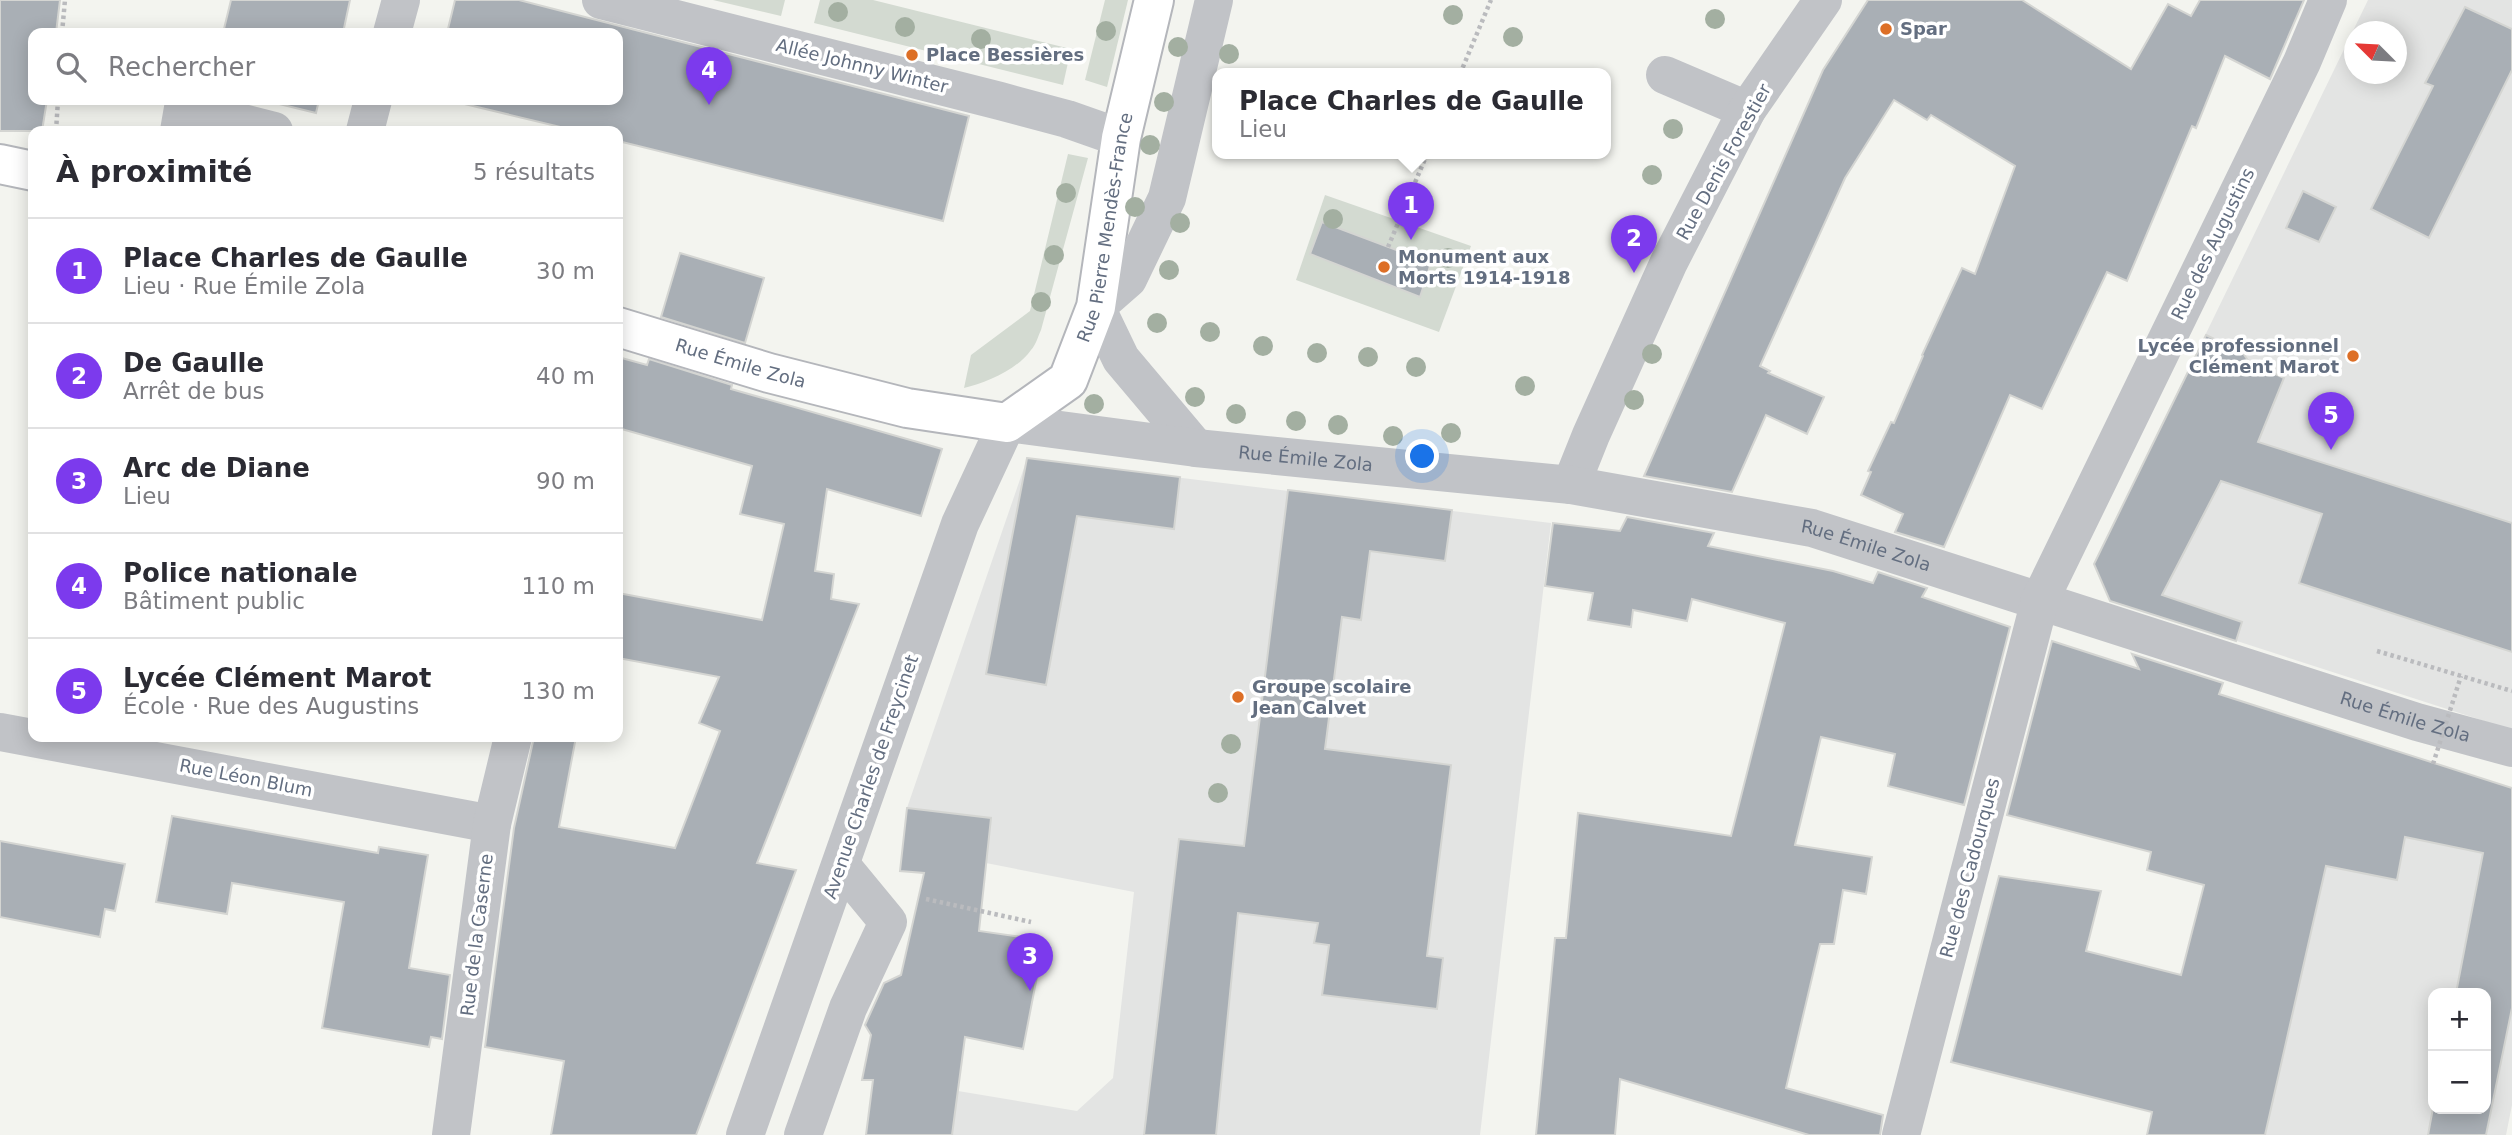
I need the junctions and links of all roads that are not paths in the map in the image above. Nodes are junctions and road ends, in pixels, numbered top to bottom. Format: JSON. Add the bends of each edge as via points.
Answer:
{"nodes":[{"id":1,"x":401,"y":0,"type":"edge"},
{"id":2,"x":601,"y":0,"type":"edge"},
{"id":3,"x":1154,"y":0,"type":"edge"},
{"id":4,"x":1214,"y":0,"type":"edge"},
{"id":5,"x":1823,"y":0,"type":"edge"},
{"id":6,"x":2328,"y":0,"type":"edge"},
{"id":7,"x":393,"y":28,"type":"edge"},
{"id":8,"x":1665,"y":75,"type":"dead end"},
{"id":9,"x":372,"y":105,"type":"edge"},
{"id":10,"x":1747,"y":110,"type":"junction"},
{"id":11,"x":180,"y":126,"type":"edge"},
{"id":12,"x":254,"y":126,"type":"edge"},
{"id":13,"x":366,"y":126,"type":"edge"},
{"id":14,"x":1121,"y":138,"type":"junction"},
{"id":15,"x":0,"y":164,"type":"edge"},
{"id":16,"x":28,"y":170,"type":"edge"},
{"id":17,"x":1096,"y":307,"type":"junction"},
{"id":18,"x":623,"y":329,"type":"edge"},
{"id":19,"x":1007,"y":423,"type":"junction"},
{"id":20,"x":1196,"y":448,"type":"junction"},
{"id":21,"x":1571,"y":485,"type":"junction"},
{"id":22,"x":2040,"y":600,"type":"junction"},
{"id":23,"x":0,"y":732,"type":"edge"},
{"id":24,"x":28,"y":737,"type":"edge"},
{"id":25,"x":53,"y":742,"type":"edge"},
{"id":26,"x":512,"y":742,"type":"edge"},
{"id":27,"x":2512,"y":748,"type":"edge"},
{"id":28,"x":492,"y":824,"type":"junction"},
{"id":29,"x":841,"y":865,"type":"junction"},
{"id":30,"x":451,"y":1135,"type":"edge"},
{"id":31,"x":745,"y":1135,"type":"edge"},
{"id":32,"x":803,"y":1135,"type":"edge"},
{"id":33,"x":1901,"y":1135,"type":"edge"}],
"edges":[{"from":1,"to":7,"type":"street"},
{"from":2,"to":14,"type":"street","name":"Allée Johnny Winter","via":[[1066,118]]},
{"from":3,"to":14,"type":"main road","name":"Rue Pierre Mendès-France"},
{"from":4,"to":17,"type":"street","via":[[1167,198],[1128,279]]},
{"from":5,"to":10,"type":"street","name":"Rue Denis Forestier"},
{"from":6,"to":22,"type":"street","name":"Rue des Augustins"},
{"from":8,"to":10,"type":"street"},
{"from":9,"to":13,"type":"street"},
{"from":10,"to":21,"type":"street","name":"Rue Denis Forestier","via":[[1669,262]]},
{"from":11,"to":12,"type":"street","via":[[183,108]]},
{"from":14,"to":17,"type":"main road","name":"Rue Pierre Mendès-France"},
{"from":15,"to":16,"type":"main road"},
{"from":17,"to":19,"type":"main road","name":"Rue Pierre Mendès-France","via":[[1068,380]]},
{"from":17,"to":20,"type":"street","via":[[1121,359]]},
{"from":18,"to":19,"type":"main road","name":"Rue Émile Zola","via":[[907,408]]},
{"from":19,"to":20,"type":"street","name":"Rue Émile Zola"},
{"from":19,"to":29,"type":"street","name":"Avenue Charles de Freycinet","via":[[960,524]]},
{"from":20,"to":21,"type":"street","name":"Rue Émile Zola"},
{"from":21,"to":22,"type":"street","name":"Rue Émile Zola","via":[[1812,528]]},
{"from":22,"to":27,"type":"street","name":"Rue Émile Zola","via":[[2417,722]]},
{"from":22,"to":33,"type":"street","name":"Rue des Cadourques"},
{"from":23,"to":24,"type":"street","name":"Rue Léon Blum"},
{"from":25,"to":28,"type":"street","name":"Rue Léon Blum"},
{"from":26,"to":28,"type":"street","name":"Rue de la Caserne"},
{"from":28,"to":30,"type":"street","name":"Rue de la Caserne"},
{"from":29,"to":31,"type":"street","name":"Avenue Charles de Freycinet"},
{"from":29,"to":32,"type":"street","via":[[888,922],[848,1009]]}]}
